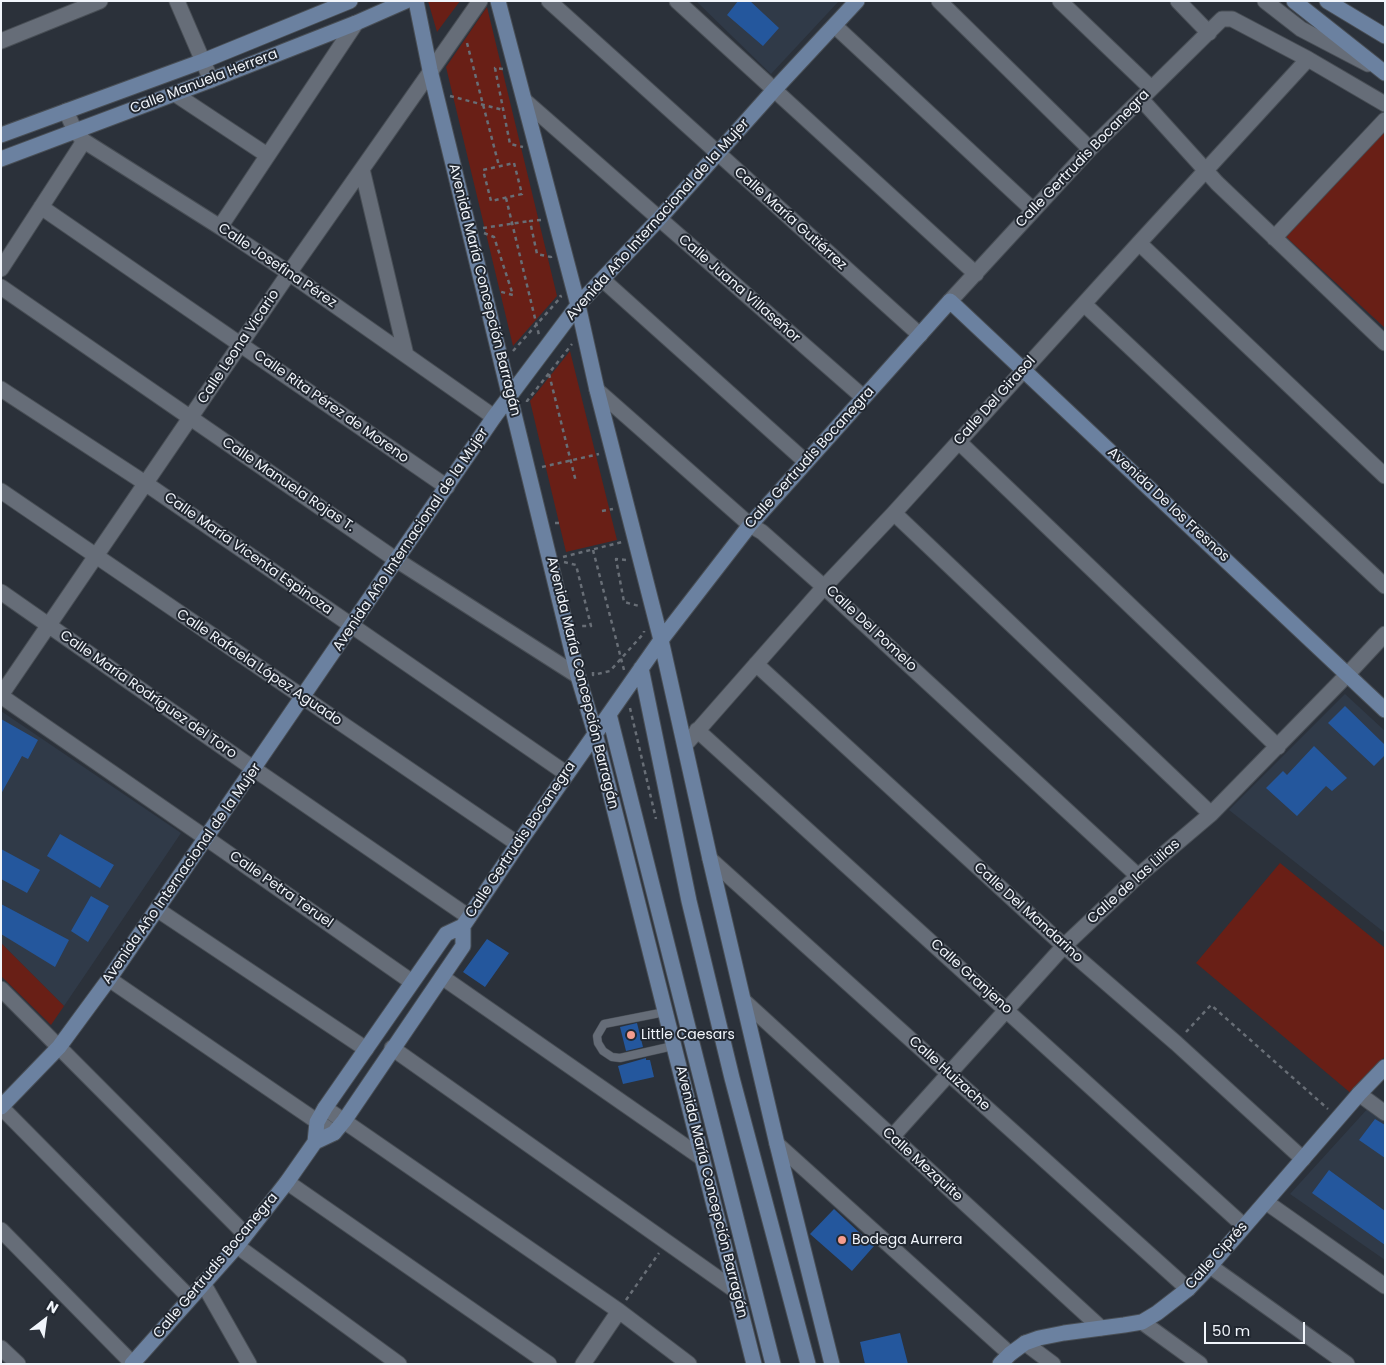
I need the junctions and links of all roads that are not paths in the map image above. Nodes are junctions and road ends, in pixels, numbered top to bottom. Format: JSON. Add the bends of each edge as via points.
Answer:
{"nodes":[{"id":1,"x":100,"y":1,"type":"edge"},
{"id":2,"x":177,"y":1,"type":"edge"},
{"id":3,"x":350,"y":1,"type":"edge"},
{"id":4,"x":406,"y":1,"type":"edge"},
{"id":5,"x":416,"y":1,"type":"edge"},
{"id":6,"x":480,"y":1,"type":"edge"},
{"id":7,"x":498,"y":1,"type":"edge"},
{"id":8,"x":549,"y":1,"type":"edge"},
{"id":9,"x":677,"y":1,"type":"edge"},
{"id":10,"x":857,"y":1,"type":"edge"},
{"id":11,"x":939,"y":1,"type":"edge"},
{"id":12,"x":1060,"y":1,"type":"edge"},
{"id":13,"x":1178,"y":1,"type":"edge"},
{"id":14,"x":1265,"y":1,"type":"edge"},
{"id":15,"x":1294,"y":1,"type":"edge"},
{"id":16,"x":1327,"y":1,"type":"edge"},
{"id":17,"x":1343,"y":1,"type":"edge"},
{"id":18,"x":80,"y":4,"type":"edge"},
{"id":19,"x":356,"y":23,"type":"junction"},
{"id":20,"x":835,"y":26,"type":"junction"},
{"id":21,"x":1369,"y":28,"type":"junction"},
{"id":22,"x":1210,"y":33,"type":"junction"},
{"id":23,"x":1385,"y":36,"type":"edge"},
{"id":24,"x":1,"y":41,"type":"edge"},
{"id":25,"x":1308,"y":59,"type":"junction"},
{"id":26,"x":203,"y":61,"type":"junction"},
{"id":27,"x":430,"y":70,"type":"junction"},
{"id":28,"x":1385,"y":73,"type":"edge"},
{"id":29,"x":211,"y":80,"type":"junction"},
{"id":30,"x":775,"y":89,"type":"junction"},
{"id":31,"x":1146,"y":93,"type":"junction"},
{"id":32,"x":175,"y":94,"type":"junction"},
{"id":33,"x":525,"y":101,"type":"junction"},
{"id":34,"x":1385,"y":104,"type":"edge"},
{"id":35,"x":66,"y":111,"type":"junction"},
{"id":36,"x":1385,"y":120,"type":"edge"},
{"id":37,"x":1,"y":135,"type":"edge"},
{"id":38,"x":80,"y":136,"type":"junction"},
{"id":39,"x":1090,"y":149,"type":"junction"},
{"id":40,"x":718,"y":154,"type":"junction"},
{"id":41,"x":267,"y":155,"type":"junction"},
{"id":42,"x":1,"y":159,"type":"edge"},
{"id":43,"x":362,"y":169,"type":"junction"},
{"id":44,"x":1206,"y":171,"type":"junction"},
{"id":45,"x":41,"y":207,"type":"junction"},
{"id":46,"x":1033,"y":210,"type":"junction"},
{"id":47,"x":659,"y":219,"type":"junction"},
{"id":48,"x":220,"y":227,"type":"junction"},
{"id":49,"x":1274,"y":238,"type":"junction"},
{"id":50,"x":1139,"y":243,"type":"junction"},
{"id":51,"x":1,"y":268,"type":"edge"},
{"id":52,"x":288,"y":273,"type":"junction"},
{"id":53,"x":976,"y":274,"type":"junction"},
{"id":54,"x":602,"y":280,"type":"junction"},
{"id":55,"x":1,"y":287,"type":"edge"},
{"id":56,"x":950,"y":301,"type":"junction"},
{"id":57,"x":1084,"y":304,"type":"junction"},
{"id":58,"x":578,"y":305,"type":"junction"},
{"id":59,"x":920,"y":335,"type":"junction"},
{"id":60,"x":1385,"y":343,"type":"edge"},
{"id":61,"x":241,"y":345,"type":"junction"},
{"id":62,"x":406,"y":355,"type":"junction"},
{"id":63,"x":1024,"y":369,"type":"junction"},
{"id":64,"x":1,"y":389,"type":"edge"},
{"id":65,"x":597,"y":390,"type":"junction"},
{"id":66,"x":510,"y":397,"type":"junction"},
{"id":67,"x":864,"y":397,"type":"junction"},
{"id":68,"x":494,"y":417,"type":"junction"},
{"id":69,"x":190,"y":418,"type":"junction"},
{"id":70,"x":960,"y":442,"type":"junction"},
{"id":71,"x":806,"y":462,"type":"junction"},
{"id":72,"x":1385,"y":476,"type":"edge"},
{"id":73,"x":145,"y":483,"type":"junction"},
{"id":74,"x":447,"y":488,"type":"junction"},
{"id":75,"x":1,"y":491,"type":"edge"},
{"id":76,"x":894,"y":513,"type":"junction"},
{"id":77,"x":750,"y":525,"type":"junction"},
{"id":78,"x":95,"y":556,"type":"junction"},
{"id":79,"x":396,"y":559,"type":"junction"},
{"id":80,"x":1385,"y":586,"type":"edge"},
{"id":81,"x":824,"y":587,"type":"junction"},
{"id":82,"x":1,"y":592,"type":"edge"},
{"id":83,"x":48,"y":624,"type":"junction"},
{"id":84,"x":352,"y":625,"type":"junction"},
{"id":85,"x":1385,"y":634,"type":"edge"},
{"id":86,"x":661,"y":640,"type":"junction"},
{"id":87,"x":756,"y":664,"type":"junction"},
{"id":88,"x":641,"y":668,"type":"junction"},
{"id":89,"x":1348,"y":675,"type":"junction"},
{"id":90,"x":578,"y":676,"type":"junction"},
{"id":91,"x":1,"y":695,"type":"edge"},
{"id":92,"x":303,"y":697,"type":"junction"},
{"id":93,"x":1385,"y":710,"type":"edge"},
{"id":94,"x":609,"y":714,"type":"junction"},
{"id":95,"x":697,"y":730,"type":"junction"},
{"id":96,"x":595,"y":733,"type":"junction"},
{"id":97,"x":684,"y":745,"type":"junction"},
{"id":98,"x":1278,"y":747,"type":"junction"},
{"id":99,"x":254,"y":769,"type":"junction"},
{"id":100,"x":567,"y":774,"type":"junction"},
{"id":101,"x":1211,"y":814,"type":"junction"},
{"id":102,"x":206,"y":838,"type":"junction"},
{"id":103,"x":518,"y":844,"type":"junction"},
{"id":104,"x":710,"y":859,"type":"junction"},
{"id":105,"x":1138,"y":876,"type":"junction"},
{"id":106,"x":158,"y":910,"type":"junction"},
{"id":107,"x":466,"y":921,"type":"junction"},
{"id":108,"x":1064,"y":946,"type":"junction"},
{"id":109,"x":442,"y":977,"type":"junction"},
{"id":110,"x":109,"y":979,"type":"junction"},
{"id":111,"x":412,"y":982,"type":"junction"},
{"id":112,"x":1,"y":989,"type":"edge"},
{"id":113,"x":744,"y":1001,"type":"junction"},
{"id":114,"x":1006,"y":1009,"type":"junction"},
{"id":115,"x":665,"y":1012,"type":"junction"},
{"id":116,"x":673,"y":1046,"type":"junction"},
{"id":117,"x":59,"y":1047,"type":"junction"},
{"id":118,"x":392,"y":1048,"type":"junction"},
{"id":119,"x":366,"y":1049,"type":"junction"},
{"id":120,"x":1385,"y":1068,"type":"edge"},
{"id":121,"x":949,"y":1073,"type":"junction"},
{"id":122,"x":1359,"y":1094,"type":"junction"},
{"id":123,"x":1,"y":1107,"type":"edge"},
{"id":124,"x":325,"y":1108,"type":"junction"},
{"id":125,"x":1385,"y":1113,"type":"edge"},
{"id":126,"x":344,"y":1120,"type":"junction"},
{"id":127,"x":317,"y":1122,"type":"junction"},
{"id":128,"x":334,"y":1133,"type":"junction"},
{"id":129,"x":892,"y":1137,"type":"junction"},
{"id":130,"x":315,"y":1142,"type":"junction"},
{"id":131,"x":777,"y":1144,"type":"junction"},
{"id":132,"x":702,"y":1158,"type":"junction"},
{"id":133,"x":1303,"y":1159,"type":"junction"},
{"id":134,"x":288,"y":1182,"type":"junction"},
{"id":135,"x":1266,"y":1202,"type":"junction"},
{"id":136,"x":1244,"y":1226,"type":"junction"},
{"id":137,"x":1,"y":1230,"type":"edge"},
{"id":138,"x":241,"y":1240,"type":"junction"},
{"id":139,"x":1210,"y":1266,"type":"junction"},
{"id":140,"x":203,"y":1283,"type":"junction"},
{"id":141,"x":1385,"y":1286,"type":"edge"},
{"id":142,"x":1188,"y":1289,"type":"junction"},
{"id":143,"x":736,"y":1290,"type":"junction"},
{"id":144,"x":190,"y":1298,"type":"junction"},
{"id":145,"x":619,"y":1311,"type":"junction"},
{"id":146,"x":1142,"y":1322,"type":"junction"},
{"id":147,"x":1101,"y":1328,"type":"junction"},
{"id":148,"x":1025,"y":1343,"type":"junction"},
{"id":149,"x":1,"y":1348,"type":"edge"},
{"id":150,"x":1005,"y":1359,"type":"edge"},
{"id":151,"x":18,"y":1364,"type":"edge"},
{"id":152,"x":133,"y":1364,"type":"edge"},
{"id":153,"x":249,"y":1364,"type":"edge"},
{"id":154,"x":400,"y":1364,"type":"edge"},
{"id":155,"x":549,"y":1364,"type":"edge"},
{"id":156,"x":583,"y":1364,"type":"edge"},
{"id":157,"x":689,"y":1364,"type":"edge"},
{"id":158,"x":754,"y":1364,"type":"edge"},
{"id":159,"x":773,"y":1364,"type":"edge"},
{"id":160,"x":808,"y":1364,"type":"edge"},
{"id":161,"x":832,"y":1364,"type":"edge"},
{"id":162,"x":1053,"y":1364,"type":"edge"},
{"id":163,"x":1200,"y":1364,"type":"edge"},
{"id":164,"x":1347,"y":1364,"type":"edge"}],
"edges":[{"from":1,"to":18,"type":"street"},
{"from":2,"to":26,"type":"street"},
{"from":3,"to":26,"type":"street","name":"Calle Manuela Herrera"},
{"from":4,"to":19,"type":"street","name":"Calle Manuela Herrera"},
{"from":5,"to":27,"type":"street","name":"Avenida María Concepción Barragán"},
{"from":6,"to":27,"type":"street","name":"Calle Leona Vicario"},
{"from":7,"to":33,"type":"street"},
{"from":8,"to":40,"type":"street","name":"Calle María Gutiérrez"},
{"from":9,"to":30,"type":"street"},
{"from":10,"to":20,"type":"street","name":"Avenida Año Internacional de la Mujer"},
{"from":11,"to":39,"type":"street"},
{"from":12,"to":31,"type":"street"},
{"from":13,"to":22,"type":"street"},
{"from":14,"to":28,"type":"street","via":[[1300,29]]},
{"from":15,"to":28,"type":"street"},
{"from":16,"to":21,"type":"street"},
{"from":17,"to":21,"type":"street"},
{"from":18,"to":24,"type":"street"},
{"from":19,"to":29,"type":"street","name":"Calle Manuela Herrera"},
{"from":19,"to":41,"type":"street"},
{"from":20,"to":30,"type":"street","name":"Avenida Año Internacional de la Mujer"},
{"from":20,"to":46,"type":"street"},
{"from":21,"to":23,"type":"street"},
{"from":22,"to":25,"type":"street","name":"Calle Gertrudis Bocanegra","via":[[1222,19],[1232,19]]},
{"from":22,"to":31,"type":"street","name":"Calle Gertrudis Bocanegra"},
{"from":25,"to":34,"type":"street","name":"Calle Gertrudis Bocanegra"},
{"from":25,"to":44,"type":"street","name":"Calle Del Girasol"},
{"from":26,"to":29,"type":"street"},
{"from":26,"to":35,"type":"street","name":"Calle Manuela Herrera"},
{"from":27,"to":43,"type":"street","name":"Calle Leona Vicario"},
{"from":27,"to":66,"type":"street","name":"Avenida María Concepción Barragán"},
{"from":29,"to":32,"type":"street","name":"Calle Manuela Herrera"},
{"from":30,"to":40,"type":"street","name":"Avenida Año Internacional de la Mujer"},
{"from":30,"to":53,"type":"street"},
{"from":31,"to":39,"type":"street","name":"Calle Gertrudis Bocanegra"},
{"from":31,"to":44,"type":"street"},
{"from":32,"to":38,"type":"street","name":"Calle Manuela Herrera"},
{"from":32,"to":41,"type":"street"},
{"from":33,"to":47,"type":"street","name":"Calle Juana Villaseñor"},
{"from":33,"to":58,"type":"street"},
{"from":35,"to":37,"type":"street","name":"Calle Manuela Herrera"},
{"from":35,"to":38,"type":"street"},
{"from":36,"to":49,"type":"street"},
{"from":38,"to":42,"type":"street","name":"Calle Manuela Herrera"},
{"from":38,"to":45,"type":"street"},
{"from":38,"to":48,"type":"street","name":"Calle Josefina Pérez"},
{"from":39,"to":46,"type":"street","name":"Calle Gertrudis Bocanegra"},
{"from":40,"to":47,"type":"street","name":"Avenida Año Internacional de la Mujer"},
{"from":40,"to":59,"type":"street","name":"Calle María Gutiérrez"},
{"from":41,"to":48,"type":"street"},
{"from":43,"to":52,"type":"street","name":"Calle Leona Vicario"},
{"from":43,"to":62,"type":"street"},
{"from":44,"to":49,"type":"street"},
{"from":44,"to":50,"type":"street","name":"Calle Del Girasol"},
{"from":45,"to":51,"type":"street"},
{"from":45,"to":61,"type":"street","name":"Calle Rita Pérez de Moreno"},
{"from":46,"to":53,"type":"street","name":"Calle Gertrudis Bocanegra"},
{"from":47,"to":54,"type":"street","name":"Avenida Año Internacional de la Mujer"},
{"from":47,"to":67,"type":"street","name":"Calle Juana Villaseñor"},
{"from":48,"to":52,"type":"street","name":"Calle Josefina Pérez"},
{"from":49,"to":60,"type":"street"},
{"from":50,"to":57,"type":"street","name":"Calle Del Girasol"},
{"from":50,"to":72,"type":"street"},
{"from":52,"to":61,"type":"street","name":"Calle Leona Vicario"},
{"from":52,"to":62,"type":"street","name":"Calle Josefina Pérez"},
{"from":53,"to":56,"type":"street","name":"Calle Gertrudis Bocanegra"},
{"from":54,"to":58,"type":"street","name":"Avenida Año Internacional de la Mujer"},
{"from":54,"to":71,"type":"street"},
{"from":55,"to":69,"type":"street","name":"Calle Manuela Rojas T."},
{"from":56,"to":59,"type":"street","name":"Calle Gertrudis Bocanegra"},
{"from":56,"to":63,"type":"street","name":"Avenida De los Fresnos"},
{"from":57,"to":63,"type":"street","name":"Calle Del Girasol"},
{"from":57,"to":80,"type":"street"},
{"from":58,"to":65,"type":"street"},
{"from":58,"to":66,"type":"street","name":"Avenida Año Internacional de la Mujer"},
{"from":59,"to":67,"type":"street","name":"Calle Gertrudis Bocanegra"},
{"from":61,"to":69,"type":"street","name":"Calle Leona Vicario"},
{"from":61,"to":74,"type":"street","name":"Calle Rita Pérez de Moreno"},
{"from":62,"to":68,"type":"street","name":"Calle Josefina Pérez"},
{"from":63,"to":70,"type":"street","name":"Calle Del Girasol"},
{"from":63,"to":89,"type":"street","name":"Avenida De los Fresnos"},
{"from":64,"to":73,"type":"street","name":"Calle María Vicenta Espinoza"},
{"from":65,"to":77,"type":"street","name":"Calle Del Pomelo"},
{"from":65,"to":86,"type":"street"},
{"from":66,"to":68,"type":"street","name":"Avenida Año Internacional de la Mujer"},
{"from":66,"to":90,"type":"street","name":"Avenida María Concepción Barragán"},
{"from":67,"to":71,"type":"street","name":"Calle Gertrudis Bocanegra"},
{"from":68,"to":74,"type":"street","name":"Avenida Año Internacional de la Mujer"},
{"from":69,"to":73,"type":"street","name":"Calle Leona Vicario"},
{"from":69,"to":79,"type":"street","name":"Calle Manuela Rojas T."},
{"from":70,"to":76,"type":"street","name":"Calle Del Girasol"},
{"from":70,"to":98,"type":"street"},
{"from":71,"to":77,"type":"street","name":"Calle Gertrudis Bocanegra"},
{"from":73,"to":78,"type":"street","name":"Calle Leona Vicario"},
{"from":73,"to":84,"type":"street","name":"Calle María Vicenta Espinoza"},
{"from":74,"to":79,"type":"street","name":"Avenida Año Internacional de la Mujer"},
{"from":75,"to":78,"type":"street","name":"Calle Rafaela López Aguado"},
{"from":76,"to":81,"type":"street","name":"Calle Del Girasol"},
{"from":76,"to":101,"type":"street"},
{"from":77,"to":81,"type":"street","name":"Calle Del Pomelo"},
{"from":77,"to":86,"type":"street","name":"Calle Gertrudis Bocanegra"},
{"from":78,"to":83,"type":"street","name":"Calle Leona Vicario"},
{"from":78,"to":92,"type":"street","name":"Calle Rafaela López Aguado"},
{"from":79,"to":84,"type":"street","name":"Avenida Año Internacional de la Mujer"},
{"from":79,"to":90,"type":"street","name":"Calle Manuela Rojas T."},
{"from":81,"to":87,"type":"street","name":"Calle Del Girasol"},
{"from":81,"to":105,"type":"street","name":"Calle Del Pomelo"},
{"from":82,"to":83,"type":"street","name":"Calle María Rodríguez del Toro"},
{"from":83,"to":91,"type":"street","name":"Calle Leona Vicario"},
{"from":83,"to":99,"type":"street","name":"Calle María Rodríguez del Toro"},
{"from":84,"to":92,"type":"street","name":"Avenida Año Internacional de la Mujer"},
{"from":84,"to":100,"type":"street","name":"Calle María Vicenta Espinoza"},
{"from":85,"to":89,"type":"street","name":"Calle de las Lilias"},
{"from":86,"to":88,"type":"street","name":"Calle Gertrudis Bocanegra"},
{"from":86,"to":97,"type":"street"},
{"from":87,"to":95,"type":"street","name":"Calle Del Girasol"},
{"from":87,"to":108,"type":"street","name":"Calle Del Mandarino"},
{"from":88,"to":94,"type":"street","name":"Calle Gertrudis Bocanegra"},
{"from":88,"to":160,"type":"street","via":[[689,902]]},
{"from":89,"to":93,"type":"street","name":"Avenida De los Fresnos"},
{"from":89,"to":98,"type":"street","name":"Calle de las Lilias"},
{"from":90,"to":96,"type":"street","name":"Avenida María Concepción Barragán"},
{"from":91,"to":102,"type":"street","name":"Calle Petra Teruel"},
{"from":92,"to":99,"type":"street","name":"Avenida Año Internacional de la Mujer"},
{"from":92,"to":103,"type":"street","name":"Calle Rafaela López Aguado"},
{"from":94,"to":96,"type":"street","name":"Calle Gertrudis Bocanegra"},
{"from":94,"to":159,"type":"street","name":"Avenida María Concepción Barragán"},
{"from":95,"to":97,"type":"street","name":"Calle Del Girasol"},
{"from":95,"to":114,"type":"street","name":"Calle Granjeno"},
{"from":96,"to":100,"type":"street","name":"Calle Gertrudis Bocanegra"},
{"from":96,"to":115,"type":"street","name":"Avenida María Concepción Barragán"},
{"from":97,"to":104,"type":"street"},
{"from":98,"to":101,"type":"street","name":"Calle de las Lilias"},
{"from":99,"to":102,"type":"street","name":"Avenida Año Internacional de la Mujer"},
{"from":99,"to":107,"type":"street","name":"Calle María Rodríguez del Toro"},
{"from":100,"to":103,"type":"street","name":"Calle Gertrudis Bocanegra"},
{"from":101,"to":105,"type":"street","name":"Calle de las Lilias"},
{"from":102,"to":106,"type":"street","name":"Avenida Año Internacional de la Mujer"},
{"from":102,"to":111,"type":"street","name":"Calle Petra Teruel"},
{"from":103,"to":107,"type":"street","name":"Calle Gertrudis Bocanegra"},
{"from":104,"to":113,"type":"street"},
{"from":104,"to":121,"type":"street","name":"Calle Huizache"},
{"from":105,"to":108,"type":"street","name":"Calle de las Lilias"},
{"from":106,"to":110,"type":"street","name":"Avenida Año Internacional de la Mujer"},
{"from":106,"to":119,"type":"street"},
{"from":107,"to":109,"type":"street","name":"Calle Gertrudis Bocanegra","via":[[463,946]]},
{"from":107,"to":111,"type":"street","name":"Calle Gertrudis Bocanegra","via":[[446,934]]},
{"from":108,"to":114,"type":"street","name":"Calle de las Lilias"},
{"from":108,"to":133,"type":"street","name":"Calle Del Mandarino"},
{"from":109,"to":118,"type":"street","name":"Calle Gertrudis Bocanegra"},
{"from":109,"to":132,"type":"street"},
{"from":110,"to":117,"type":"street","name":"Avenida Año Internacional de la Mujer"},
{"from":110,"to":127,"type":"street"},
{"from":111,"to":119,"type":"street","name":"Calle Gertrudis Bocanegra"},
{"from":112,"to":117,"type":"street"},
{"from":113,"to":129,"type":"street","name":"Calle Mezquite"},
{"from":113,"to":131,"type":"street"},
{"from":114,"to":121,"type":"street","name":"Calle de las Lilias"},
{"from":114,"to":136,"type":"street","name":"Calle Granjeno"},
{"from":115,"to":116,"type":"street","name":"Avenida María Concepción Barragán"},
{"from":115,"to":116,"type":"lane","via":[[604,1024],[597,1036],[598,1043],[603,1051],[620,1058]]},
{"from":116,"to":132,"type":"street","name":"Avenida María Concepción Barragán"},
{"from":117,"to":123,"type":"street","name":"Avenida Año Internacional de la Mujer"},
{"from":117,"to":138,"type":"street"},
{"from":118,"to":126,"type":"street","name":"Calle Gertrudis Bocanegra"},
{"from":118,"to":143,"type":"street"},
{"from":119,"to":124,"type":"street","name":"Calle Gertrudis Bocanegra"},
{"from":120,"to":122,"type":"street","name":"Calle Ciprés"},
{"from":121,"to":129,"type":"street","name":"Calle de las Lilias"},
{"from":121,"to":142,"type":"street","name":"Calle Huizache"},
{"from":122,"to":125,"type":"street"},
{"from":122,"to":133,"type":"street","name":"Calle Ciprés"},
{"from":123,"to":144,"type":"street"},
{"from":124,"to":126,"type":"street"},
{"from":124,"to":127,"type":"street","name":"Calle Gertrudis Bocanegra"},
{"from":126,"to":128,"type":"street","name":"Calle Gertrudis Bocanegra"},
{"from":126,"to":145,"type":"street"},
{"from":127,"to":128,"type":"street"},
{"from":127,"to":130,"type":"street","name":"Calle Gertrudis Bocanegra"},
{"from":128,"to":130,"type":"street","name":"Calle Gertrudis Bocanegra"},
{"from":129,"to":147,"type":"street","name":"Calle Mezquite"},
{"from":130,"to":134,"type":"street","name":"Calle Gertrudis Bocanegra"},
{"from":131,"to":150,"type":"street"},
{"from":131,"to":161,"type":"street"},
{"from":132,"to":143,"type":"street","name":"Avenida María Concepción Barragán"},
{"from":133,"to":135,"type":"street","name":"Calle Ciprés"},
{"from":134,"to":138,"type":"street","name":"Calle Gertrudis Bocanegra"},
{"from":134,"to":155,"type":"street"},
{"from":135,"to":136,"type":"street","name":"Calle Ciprés"},
{"from":135,"to":141,"type":"street"},
{"from":136,"to":139,"type":"street","name":"Calle Ciprés"},
{"from":137,"to":152,"type":"street"},
{"from":138,"to":140,"type":"street","name":"Calle Gertrudis Bocanegra"},
{"from":138,"to":154,"type":"street"},
{"from":139,"to":142,"type":"street","name":"Calle Ciprés"},
{"from":139,"to":164,"type":"street"},
{"from":140,"to":144,"type":"street","name":"Calle Gertrudis Bocanegra"},
{"from":140,"to":153,"type":"street"},
{"from":142,"to":146,"type":"street","name":"Calle Ciprés","via":[[1158,1314]]},
{"from":143,"to":158,"type":"street","name":"Avenida María Concepción Barragán"},
{"from":144,"to":152,"type":"street","name":"Calle Gertrudis Bocanegra"},
{"from":145,"to":156,"type":"street"},
{"from":145,"to":157,"type":"street"},
{"from":146,"to":147,"type":"street","name":"Calle Ciprés"},
{"from":146,"to":163,"type":"street"},
{"from":147,"to":148,"type":"street","name":"Calle Ciprés","via":[[1050,1335]]},
{"from":148,"to":150,"type":"street","name":"Calle Ciprés"},
{"from":148,"to":162,"type":"street"},
{"from":149,"to":151,"type":"street"}]}
